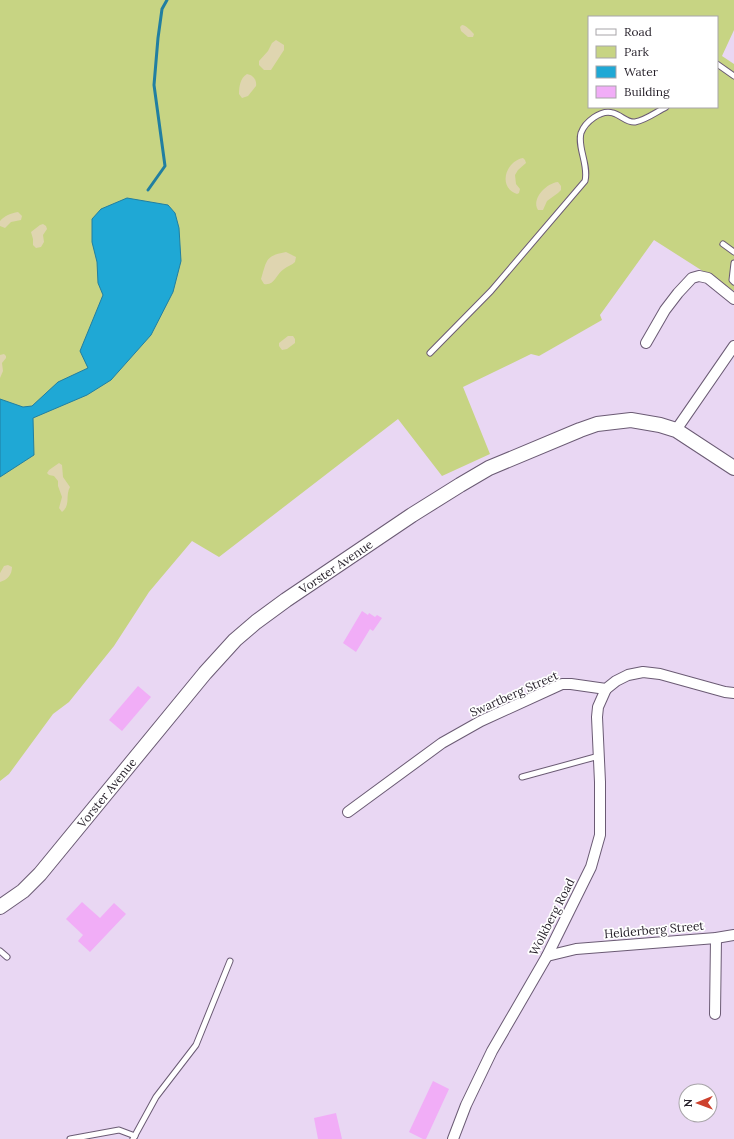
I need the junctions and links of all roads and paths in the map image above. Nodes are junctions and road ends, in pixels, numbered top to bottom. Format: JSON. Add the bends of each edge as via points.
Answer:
{"nodes":[{"id":1,"x":718,"y":65,"type":"edge"},
{"id":2,"x":734,"y":76,"type":"edge"},
{"id":3,"x":664,"y":108,"type":"edge"},
{"id":4,"x":723,"y":244,"type":"dead end"},
{"id":5,"x":734,"y":252,"type":"edge"},
{"id":6,"x":734,"y":263,"type":"edge"},
{"id":7,"x":734,"y":282,"type":"edge"},
{"id":8,"x":734,"y":299,"type":"edge"},
{"id":9,"x":646,"y":343,"type":"dead end"},
{"id":10,"x":734,"y":346,"type":"edge"},
{"id":11,"x":430,"y":353,"type":"dead end"},
{"id":12,"x":676,"y":430,"type":"junction"},
{"id":13,"x":734,"y":468,"type":"edge"},
{"id":14,"x":606,"y":689,"type":"junction"},
{"id":15,"x":734,"y":693,"type":"edge"},
{"id":16,"x":599,"y":756,"type":"junction"},
{"id":17,"x":522,"y":777,"type":"dead end"},
{"id":18,"x":348,"y":812,"type":"dead end"},
{"id":19,"x":0,"y":907,"type":"edge"},
{"id":20,"x":734,"y":935,"type":"edge"},
{"id":21,"x":716,"y":938,"type":"junction"},
{"id":22,"x":555,"y":940,"type":"junction"},
{"id":23,"x":576,"y":949,"type":"junction"},
{"id":24,"x":0,"y":951,"type":"edge"},
{"id":25,"x":547,"y":956,"type":"junction"},
{"id":26,"x":7,"y":957,"type":"dead end"},
{"id":27,"x":230,"y":961,"type":"dead end"},
{"id":28,"x":715,"y":1014,"type":"dead end"},
{"id":29,"x":134,"y":1138,"type":"edge"},
{"id":30,"x":70,"y":1139,"type":"edge"},
{"id":31,"x":453,"y":1139,"type":"edge"}],
"edges":[{"from":1,"to":2,"type":"lane"},
{"from":3,"to":11,"type":"lane","via":[[644,120],[634,122],[612,112],[603,114],[584,126],[581,135],[586,174],[584,181],[491,292]]},
{"from":4,"to":5,"type":"lane"},
{"from":6,"to":7,"type":"lane"},
{"from":8,"to":9,"type":"street","via":[[708,278],[692,278],[665,310]]},
{"from":10,"to":12,"type":"street"},
{"from":12,"to":13,"type":"main road","name":"Vorster Avenue"},
{"from":12,"to":19,"type":"main road","name":"Vorster Avenue","via":[[631,420],[597,424],[489,468],[412,515],[276,607],[222,652],[40,874],[23,891]]},
{"from":14,"to":15,"type":"street","via":[[628,675],[643,672]]},
{"from":14,"to":16,"type":"street","name":"Wolkberg Road","via":[[598,707]]},
{"from":14,"to":18,"type":"street","name":"Swartberg Street","via":[[562,684],[481,721],[442,743]]},
{"from":16,"to":17,"type":"lane"},
{"from":16,"to":22,"type":"street","name":"Wolkberg Road","via":[[600,835],[596,852],[591,868]]},
{"from":20,"to":21,"type":"street","name":"Helderberg Street"},
{"from":21,"to":23,"type":"street","name":"Helderberg Street"},
{"from":21,"to":28,"type":"street"},
{"from":22,"to":23,"type":"street"},
{"from":22,"to":25,"type":"street","name":"Wolkberg Road"},
{"from":23,"to":25,"type":"street","name":"Helderberg Street"},
{"from":24,"to":26,"type":"lane"},
{"from":25,"to":31,"type":"street","name":"Wolkberg Road","via":[[492,1051]]},
{"from":27,"to":29,"type":"lane","via":[[196,1045],[156,1097]]},
{"from":29,"to":30,"type":"lane","via":[[119,1130]]}]}
